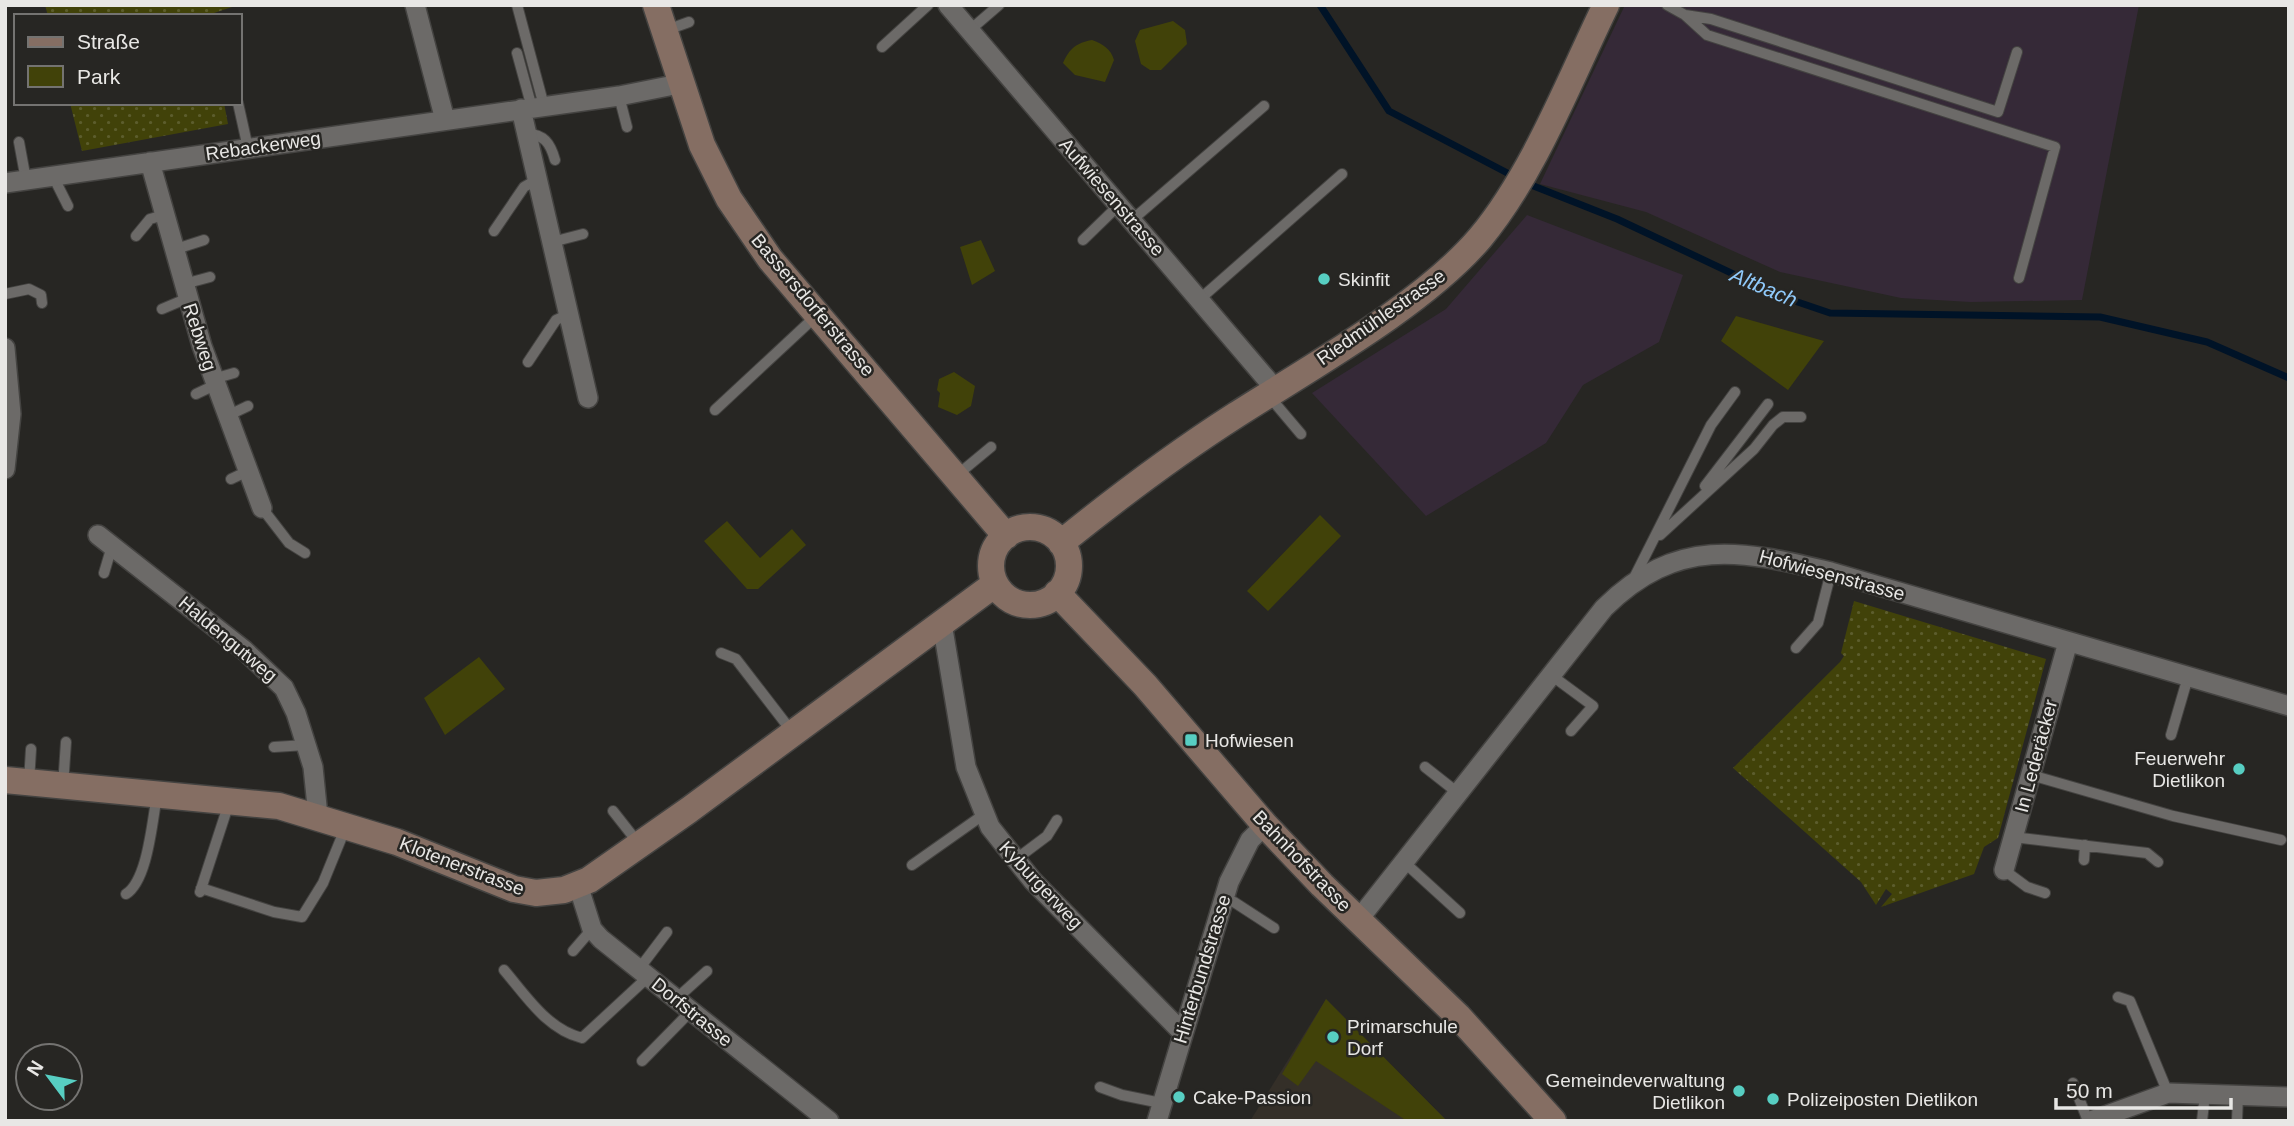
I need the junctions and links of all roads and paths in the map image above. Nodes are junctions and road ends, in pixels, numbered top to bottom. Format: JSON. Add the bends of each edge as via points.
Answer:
{"nodes":[{"id":1,"x":415,"y":5,"type":"edge"},
{"id":2,"x":517,"y":5,"type":"edge"},
{"id":3,"x":656,"y":5,"type":"edge"},
{"id":4,"x":928,"y":5,"type":"edge"},
{"id":5,"x":948,"y":5,"type":"edge"},
{"id":6,"x":999,"y":5,"type":"edge"},
{"id":7,"x":1606,"y":5,"type":"edge"},
{"id":8,"x":1670,"y":6,"type":"edge"},
{"id":9,"x":1685,"y":15,"type":"junction"},
{"id":10,"x":689,"y":23,"type":"dead end"},
{"id":11,"x":970,"y":30,"type":"junction"},
{"id":12,"x":664,"y":31,"type":"junction"},
{"id":13,"x":882,"y":47,"type":"dead end"},
{"id":14,"x":2018,"y":52,"type":"dead end"},
{"id":15,"x":517,"y":53,"type":"dead end"},
{"id":16,"x":679,"y":84,"type":"junction"},
{"id":17,"x":619,"y":96,"type":"junction"},
{"id":18,"x":238,"y":105,"type":"edge"},
{"id":19,"x":1264,"y":106,"type":"dead end"},
{"id":20,"x":532,"y":108,"type":"junction"},
{"id":21,"x":445,"y":120,"type":"junction"},
{"id":22,"x":627,"y":127,"type":"dead end"},
{"id":23,"x":526,"y":133,"type":"junction"},
{"id":24,"x":19,"y":142,"type":"dead end"},
{"id":25,"x":248,"y":148,"type":"junction"},
{"id":26,"x":555,"y":160,"type":"dead end"},
{"id":27,"x":150,"y":162,"type":"junction"},
{"id":28,"x":1342,"y":174,"type":"dead end"},
{"id":29,"x":53,"y":176,"type":"junction"},
{"id":30,"x":26,"y":180,"type":"junction"},
{"id":31,"x":536,"y":180,"type":"junction"},
{"id":32,"x":5,"y":183,"type":"edge"},
{"id":33,"x":68,"y":206,"type":"dead end"},
{"id":34,"x":1126,"y":213,"type":"junction"},
{"id":35,"x":164,"y":215,"type":"junction"},
{"id":36,"x":494,"y":231,"type":"dead end"},
{"id":37,"x":583,"y":234,"type":"dead end"},
{"id":38,"x":136,"y":236,"type":"dead end"},
{"id":39,"x":204,"y":240,"type":"dead end"},
{"id":40,"x":1083,"y":240,"type":"dead end"},
{"id":41,"x":552,"y":242,"type":"junction"},
{"id":42,"x":173,"y":250,"type":"junction"},
{"id":43,"x":210,"y":277,"type":"dead end"},
{"id":44,"x":2019,"y":278,"type":"dead end"},
{"id":45,"x":186,"y":291,"type":"junction"},
{"id":46,"x":5,"y":294,"type":"edge"},
{"id":47,"x":1199,"y":299,"type":"junction"},
{"id":48,"x":42,"y":303,"type":"dead end"},
{"id":49,"x":162,"y":309,"type":"dead end"},
{"id":50,"x":570,"y":314,"type":"junction"},
{"id":51,"x":817,"y":315,"type":"junction"},
{"id":52,"x":6,"y":361,"type":"edge"},
{"id":53,"x":528,"y":362,"type":"dead end"},
{"id":54,"x":234,"y":373,"type":"dead end"},
{"id":55,"x":214,"y":382,"type":"junction"},
{"id":56,"x":1272,"y":392,"type":"junction"},
{"id":57,"x":1735,"y":392,"type":"dead end"},
{"id":58,"x":196,"y":394,"type":"dead end"},
{"id":59,"x":588,"y":397,"type":"dead end"},
{"id":60,"x":1768,"y":404,"type":"dead end"},
{"id":61,"x":248,"y":405,"type":"dead end"},
{"id":62,"x":715,"y":410,"type":"dead end"},
{"id":63,"x":227,"y":416,"type":"junction"},
{"id":64,"x":1801,"y":417,"type":"dead end"},
{"id":65,"x":1301,"y":434,"type":"dead end"},
{"id":66,"x":991,"y":447,"type":"dead end"},
{"id":67,"x":6,"y":460,"type":"edge"},
{"id":68,"x":956,"y":476,"type":"junction"},
{"id":69,"x":1692,"y":503,"type":"junction"},
{"id":70,"x":262,"y":508,"type":"joint"},
{"id":71,"x":1006,"y":536,"type":"junction"},
{"id":72,"x":105,"y":540,"type":"joint"},
{"id":73,"x":1061,"y":543,"type":"junction"},
{"id":74,"x":1653,"y":543,"type":"junction"},
{"id":75,"x":305,"y":553,"type":"dead end"},
{"id":76,"x":1831,"y":572,"type":"junction"},
{"id":77,"x":104,"y":573,"type":"dead end"},
{"id":78,"x":995,"y":583,"type":"junction"},
{"id":79,"x":1631,"y":583,"type":"junction"},
{"id":80,"x":1057,"y":593,"type":"junction"},
{"id":81,"x":942,"y":623,"type":"junction"},
{"id":82,"x":2068,"y":642,"type":"junction"},
{"id":83,"x":1796,"y":648,"type":"dead end"},
{"id":84,"x":721,"y":653,"type":"dead end"},
{"id":85,"x":1551,"y":674,"type":"junction"},
{"id":86,"x":2189,"y":677,"type":"junction"},
{"id":87,"x":2289,"y":706,"type":"edge"},
{"id":88,"x":1571,"y":731,"type":"dead end"},
{"id":89,"x":793,"y":734,"type":"junction"},
{"id":90,"x":2171,"y":735,"type":"dead end"},
{"id":91,"x":66,"y":742,"type":"dead end"},
{"id":92,"x":306,"y":745,"type":"junction"},
{"id":93,"x":274,"y":747,"type":"dead end"},
{"id":94,"x":31,"y":749,"type":"dead end"},
{"id":95,"x":1425,"y":767,"type":"dead end"},
{"id":96,"x":2031,"y":775,"type":"junction"},
{"id":97,"x":17,"y":781,"type":"edge"},
{"id":98,"x":63,"y":786,"type":"junction"},
{"id":99,"x":1458,"y":793,"type":"junction"},
{"id":100,"x":158,"y":796,"type":"junction"},
{"id":101,"x":229,"y":802,"type":"junction"},
{"id":102,"x":613,"y":811,"type":"dead end"},
{"id":103,"x":983,"y":814,"type":"junction"},
{"id":104,"x":318,"y":816,"type":"junction"},
{"id":105,"x":1057,"y":820,"type":"dead end"},
{"id":106,"x":347,"y":825,"type":"junction"},
{"id":107,"x":1265,"y":825,"type":"junction"},
{"id":108,"x":2013,"y":837,"type":"junction"},
{"id":109,"x":2281,"y":840,"type":"dead end"},
{"id":110,"x":639,"y":845,"type":"junction"},
{"id":111,"x":2085,"y":845,"type":"junction"},
{"id":112,"x":2084,"y":860,"type":"dead end"},
{"id":113,"x":1015,"y":861,"type":"junction"},
{"id":114,"x":1404,"y":862,"type":"junction"},
{"id":115,"x":2158,"y":862,"type":"dead end"},
{"id":116,"x":912,"y":865,"type":"dead end"},
{"id":117,"x":2004,"y":870,"type":"joint"},
{"id":118,"x":578,"y":886,"type":"junction"},
{"id":119,"x":2045,"y":893,"type":"dead end"},
{"id":120,"x":126,"y":894,"type":"dead end"},
{"id":121,"x":1224,"y":899,"type":"junction"},
{"id":122,"x":1460,"y":913,"type":"dead end"},
{"id":123,"x":1359,"y":919,"type":"junction"},
{"id":124,"x":1273,"y":928,"type":"dead end"},
{"id":125,"x":592,"y":929,"type":"junction"},
{"id":126,"x":667,"y":932,"type":"dead end"},
{"id":127,"x":573,"y":950,"type":"dead end"},
{"id":128,"x":504,"y":970,"type":"dead end"},
{"id":129,"x":707,"y":971,"type":"dead end"},
{"id":130,"x":644,"y":973,"type":"junction"},
{"id":131,"x":2118,"y":997,"type":"dead end"},
{"id":132,"x":684,"y":1005,"type":"junction"},
{"id":133,"x":1182,"y":1032,"type":"junction"},
{"id":134,"x":642,"y":1061,"type":"dead end"},
{"id":135,"x":2073,"y":1083,"type":"dead end"},
{"id":136,"x":1100,"y":1087,"type":"dead end"},
{"id":137,"x":2168,"y":1093,"type":"junction"},
{"id":138,"x":2205,"y":1094,"type":"junction"},
{"id":139,"x":2238,"y":1095,"type":"junction"},
{"id":140,"x":2289,"y":1097,"type":"edge"},
{"id":141,"x":1159,"y":1112,"type":"edge"},
{"id":142,"x":820,"y":1117,"type":"edge"},
{"id":143,"x":1553,"y":1121,"type":"edge"},
{"id":144,"x":2090,"y":1121,"type":"edge"},
{"id":145,"x":2202,"y":1121,"type":"edge"},
{"id":146,"x":2237,"y":1121,"type":"edge"}],
"edges":[{"from":1,"to":21,"type":"street"},
{"from":2,"to":20,"type":"lane"},
{"from":3,"to":12,"type":"street","name":"Bassersdorferstrasse"},
{"from":4,"to":13,"type":"lane"},
{"from":5,"to":11,"type":"street","name":"Aufwiesenstrasse"},
{"from":6,"to":11,"type":"lane"},
{"from":7,"to":56,"type":"street","name":"Riedmühlestrasse","via":[[1524,172],[1472,247],[1385,317]]},
{"from":8,"to":9,"type":"lane"},
{"from":9,"to":14,"type":"lane","via":[[1711,19],[1998,112]]},
{"from":9,"to":44,"type":"lane","via":[[1707,35],[2055,147]]},
{"from":10,"to":12,"type":"lane"},
{"from":11,"to":34,"type":"street","name":"Aufwiesenstrasse"},
{"from":12,"to":16,"type":"street","name":"Bassersdorferstrasse"},
{"from":15,"to":20,"type":"lane"},
{"from":16,"to":17,"type":"street","name":"Rebackerweg"},
{"from":16,"to":51,"type":"street","name":"Bassersdorferstrasse","via":[[729,199],[770,259]]},
{"from":17,"to":20,"type":"street","name":"Rebackerweg"},
{"from":17,"to":22,"type":"lane"},
{"from":18,"to":25,"type":"lane"},
{"from":19,"to":34,"type":"lane"},
{"from":20,"to":21,"type":"street","name":"Rebackerweg"},
{"from":20,"to":23,"type":"street"},
{"from":21,"to":25,"type":"street","name":"Rebackerweg"},
{"from":23,"to":26,"type":"lane","via":[[540,135],[551,146]]},
{"from":23,"to":31,"type":"street"},
{"from":24,"to":30,"type":"lane"},
{"from":25,"to":27,"type":"street","name":"Rebackerweg"},
{"from":27,"to":29,"type":"street","name":"Rebackerweg"},
{"from":27,"to":35,"type":"street","name":"Rebweg"},
{"from":28,"to":47,"type":"lane"},
{"from":29,"to":30,"type":"street","name":"Rebackerweg"},
{"from":29,"to":33,"type":"lane"},
{"from":30,"to":32,"type":"street","name":"Rebackerweg"},
{"from":31,"to":36,"type":"lane","via":[[524,187]]},
{"from":31,"to":41,"type":"street"},
{"from":34,"to":40,"type":"lane"},
{"from":34,"to":47,"type":"street","name":"Aufwiesenstrasse"},
{"from":35,"to":38,"type":"lane","via":[[150,219]]},
{"from":35,"to":42,"type":"street","name":"Rebweg"},
{"from":37,"to":41,"type":"lane"},
{"from":39,"to":42,"type":"lane"},
{"from":41,"to":50,"type":"street"},
{"from":42,"to":45,"type":"street","name":"Rebweg"},
{"from":43,"to":45,"type":"lane"},
{"from":45,"to":49,"type":"lane"},
{"from":45,"to":55,"type":"street","name":"Rebweg"},
{"from":46,"to":48,"type":"lane","via":[[29,289],[41,295]]},
{"from":47,"to":56,"type":"street","name":"Aufwiesenstrasse"},
{"from":50,"to":53,"type":"lane","via":[[556,320]]},
{"from":50,"to":59,"type":"street"},
{"from":51,"to":62,"type":"lane"},
{"from":51,"to":68,"type":"street","name":"Bassersdorferstrasse"},
{"from":52,"to":67,"type":"street","via":[[11,414]]},
{"from":54,"to":55,"type":"lane"},
{"from":55,"to":58,"type":"lane"},
{"from":55,"to":63,"type":"street","name":"Rebweg"},
{"from":56,"to":65,"type":"lane"},
{"from":56,"to":73,"type":"street","name":"Riedmühlestrasse","via":[[1161,465]]},
{"from":57,"to":74,"type":"lane","via":[[1711,425]]},
{"from":60,"to":69,"type":"lane"},
{"from":61,"to":63,"type":"lane"},
{"from":63,"to":70,"type":"street","name":"Rebweg","via":[[240,475]]},
{"from":64,"to":69,"type":"lane","via":[[1783,418],[1773,425],[1754,449]]},
{"from":66,"to":68,"type":"lane"},
{"from":68,"to":71,"type":"street","name":"Bassersdorferstrasse"},
{"from":69,"to":74,"type":"lane"},
{"from":70,"to":75,"type":"lane","via":[[289,543]]},
{"from":71,"to":73,"type":"street","via":[[1028,527],[1052,534]]},
{"from":71,"to":78,"type":"street","via":[[992,558]]},
{"from":72,"to":77,"type":"lane"},
{"from":72,"to":92,"type":"street","name":"Haldengutweg","via":[[280,682]]},
{"from":73,"to":80,"type":"street","via":[[1069,564]]},
{"from":74,"to":79,"type":"lane"},
{"from":76,"to":79,"type":"street","name":"Hofwiesenstrasse","via":[[1769,556],[1720,553],[1682,560]]},
{"from":76,"to":82,"type":"street","name":"Hofwiesenstrasse"},
{"from":76,"to":83,"type":"lane","via":[[1818,623]]},
{"from":78,"to":80,"type":"street","via":[[1002,594],[1023,605],[1036,605]]},
{"from":78,"to":81,"type":"street","name":"Klotenerstrasse"},
{"from":79,"to":85,"type":"street","name":"Hofwiesenstrasse","via":[[1604,608]]},
{"from":80,"to":107,"type":"street","name":"Bahnhofstrasse"},
{"from":81,"to":89,"type":"street","name":"Klotenerstrasse"},
{"from":81,"to":103,"type":"street","name":"Kyburgerweg","via":[[962,750]]},
{"from":82,"to":86,"type":"street","name":"Hofwiesenstrasse"},
{"from":82,"to":96,"type":"street","name":"In Lederäcker"},
{"from":84,"to":89,"type":"lane","via":[[736,659]]},
{"from":85,"to":88,"type":"lane","via":[[1593,706]]},
{"from":85,"to":99,"type":"street","name":"Hofwiesenstrasse"},
{"from":86,"to":87,"type":"street","name":"Hofwiesenstrasse"},
{"from":86,"to":90,"type":"lane"},
{"from":89,"to":110,"type":"street","name":"Klotenerstrasse"},
{"from":91,"to":98,"type":"lane"},
{"from":92,"to":93,"type":"lane"},
{"from":92,"to":104,"type":"street","name":"Haldengutweg"},
{"from":94,"to":97,"type":"lane"},
{"from":95,"to":99,"type":"lane"},
{"from":96,"to":108,"type":"street","name":"In Lederäcker"},
{"from":96,"to":109,"type":"lane","via":[[2174,816]]},
{"from":97,"to":98,"type":"street","name":"Klotenerstrasse"},
{"from":98,"to":100,"type":"street","name":"Klotenerstrasse"},
{"from":99,"to":114,"type":"street","name":"Hofwiesenstrasse"},
{"from":100,"to":101,"type":"street","name":"Klotenerstrasse"},
{"from":100,"to":120,"type":"lane","via":[[143,868]]},
{"from":101,"to":104,"type":"street","name":"Klotenerstrasse","via":[[279,806]]},
{"from":101,"to":106,"type":"lane","via":[[201,890],[274,912],[302,917],[323,883]]},
{"from":102,"to":110,"type":"lane"},
{"from":103,"to":113,"type":"street","name":"Kyburgerweg"},
{"from":103,"to":116,"type":"lane"},
{"from":104,"to":106,"type":"street","name":"Klotenerstrasse"},
{"from":105,"to":113,"type":"lane","via":[[1047,836]]},
{"from":106,"to":118,"type":"street","name":"Klotenerstrasse","via":[[514,889],[540,893]]},
{"from":107,"to":121,"type":"street","name":"Hinterbundstrasse","via":[[1250,840]]},
{"from":107,"to":123,"type":"street","name":"Bahnhofstrasse"},
{"from":108,"to":111,"type":"lane"},
{"from":108,"to":117,"type":"street","name":"In Lederäcker"},
{"from":110,"to":118,"type":"street","name":"Klotenerstrasse"},
{"from":111,"to":112,"type":"lane"},
{"from":111,"to":115,"type":"lane","via":[[2147,853]]},
{"from":113,"to":133,"type":"street","name":"Kyburgerweg"},
{"from":114,"to":122,"type":"lane"},
{"from":114,"to":123,"type":"street","name":"Hofwiesenstrasse"},
{"from":117,"to":119,"type":"lane","via":[[2027,887]]},
{"from":118,"to":125,"type":"street"},
{"from":121,"to":124,"type":"lane"},
{"from":121,"to":133,"type":"street","name":"Hinterbundstrasse"},
{"from":123,"to":143,"type":"street","name":"Bahnhofstrasse","via":[[1458,1016]]},
{"from":125,"to":127,"type":"lane"},
{"from":125,"to":130,"type":"street","name":"Dorfstrasse"},
{"from":126,"to":130,"type":"lane"},
{"from":128,"to":130,"type":"lane","via":[[544,1018],[565,1034],[582,1038]]},
{"from":129,"to":132,"type":"lane"},
{"from":130,"to":132,"type":"street","name":"Dorfstrasse"},
{"from":131,"to":137,"type":"lane","via":[[2130,1001]]},
{"from":132,"to":134,"type":"lane"},
{"from":132,"to":142,"type":"street","name":"Dorfstrasse"},
{"from":133,"to":141,"type":"street","name":"Hinterbundstrasse"},
{"from":135,"to":144,"type":"lane"},
{"from":136,"to":141,"type":"lane"},
{"from":137,"to":138,"type":"street"},
{"from":137,"to":144,"type":"street"},
{"from":138,"to":139,"type":"street"},
{"from":138,"to":145,"type":"lane"},
{"from":139,"to":140,"type":"street"},
{"from":139,"to":146,"type":"lane"}]}
